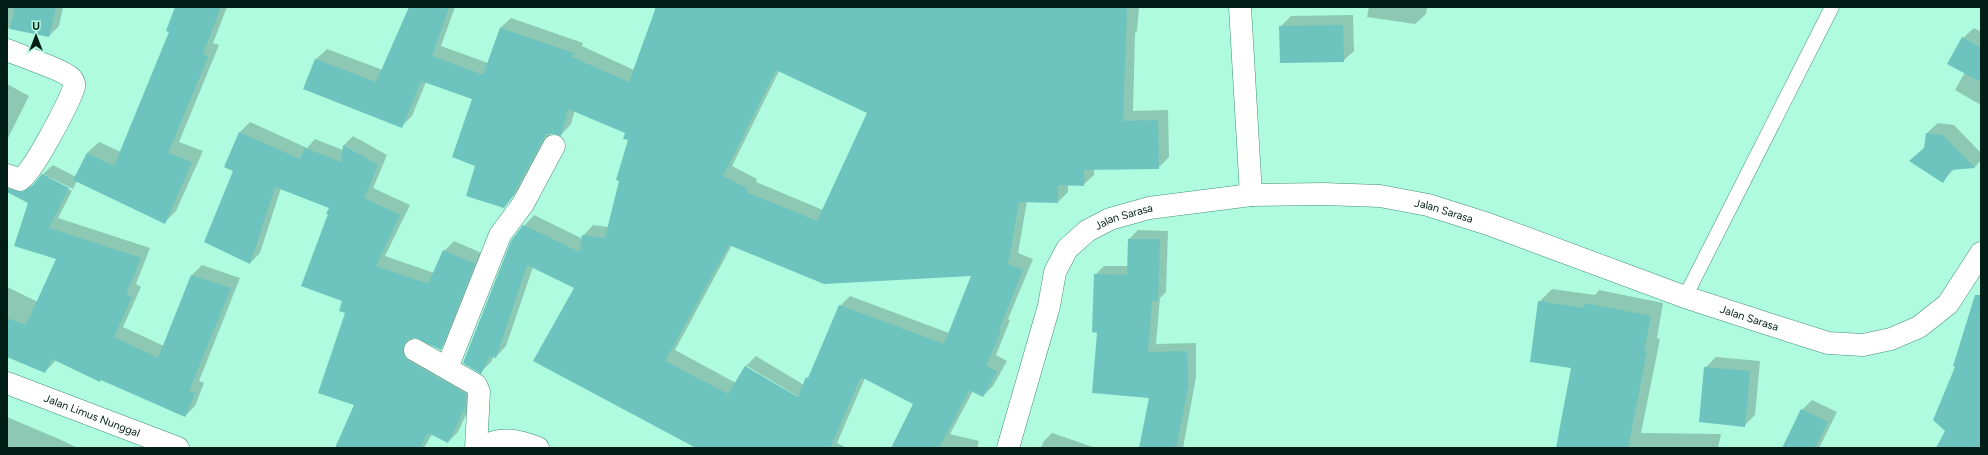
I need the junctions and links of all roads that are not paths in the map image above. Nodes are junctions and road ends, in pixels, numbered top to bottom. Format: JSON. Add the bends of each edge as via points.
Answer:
{"nodes":[{"id":1,"x":1240,"y":7,"type":"edge"},
{"id":2,"x":1832,"y":7,"type":"edge"},
{"id":3,"x":7,"y":50,"type":"edge"},
{"id":4,"x":554,"y":146,"type":"dead end"},
{"id":5,"x":7,"y":175,"type":"edge"},
{"id":6,"x":1250,"y":195,"type":"junction"},
{"id":7,"x":1981,"y":253,"type":"edge"},
{"id":8,"x":1685,"y":297,"type":"junction"},
{"id":9,"x":415,"y":350,"type":"dead end"},
{"id":10,"x":447,"y":368,"type":"junction"},
{"id":11,"x":7,"y":383,"type":"edge"},
{"id":12,"x":178,"y":448,"type":"edge"},
{"id":13,"x":476,"y":448,"type":"edge"},
{"id":14,"x":481,"y":448,"type":"edge"},
{"id":15,"x":538,"y":448,"type":"edge"},
{"id":16,"x":1008,"y":448,"type":"edge"}],
"edges":[{"from":1,"to":6,"type":"street"},
{"from":2,"to":8,"type":"lane"},
{"from":3,"to":5,"type":"street","via":[[67,74],[74,84],[69,100],[26,176],[20,180]]},
{"from":4,"to":10,"type":"street","via":[[523,204],[500,235]]},
{"from":6,"to":8,"type":"street","name":"Jalan Sarasa","via":[[1380,196],[1428,205],[1488,224]]},
{"from":6,"to":16,"type":"street","name":"Jalan Sarasa","via":[[1149,208],[1110,219],[1087,231],[1068,249],[1056,272],[1049,306]]},
{"from":7,"to":8,"type":"street","name":"Jalan Sarasa","via":[[1948,304],[1918,328],[1891,340],[1863,345],[1828,343]]},
{"from":9,"to":10,"type":"street"},
{"from":10,"to":13,"type":"street","via":[[476,385],[479,392]]},
{"from":11,"to":12,"type":"street","name":"Jalan Limus Nunggal"},
{"from":14,"to":15,"type":"street","via":[[494,441],[503,440],[513,440]]}]}
